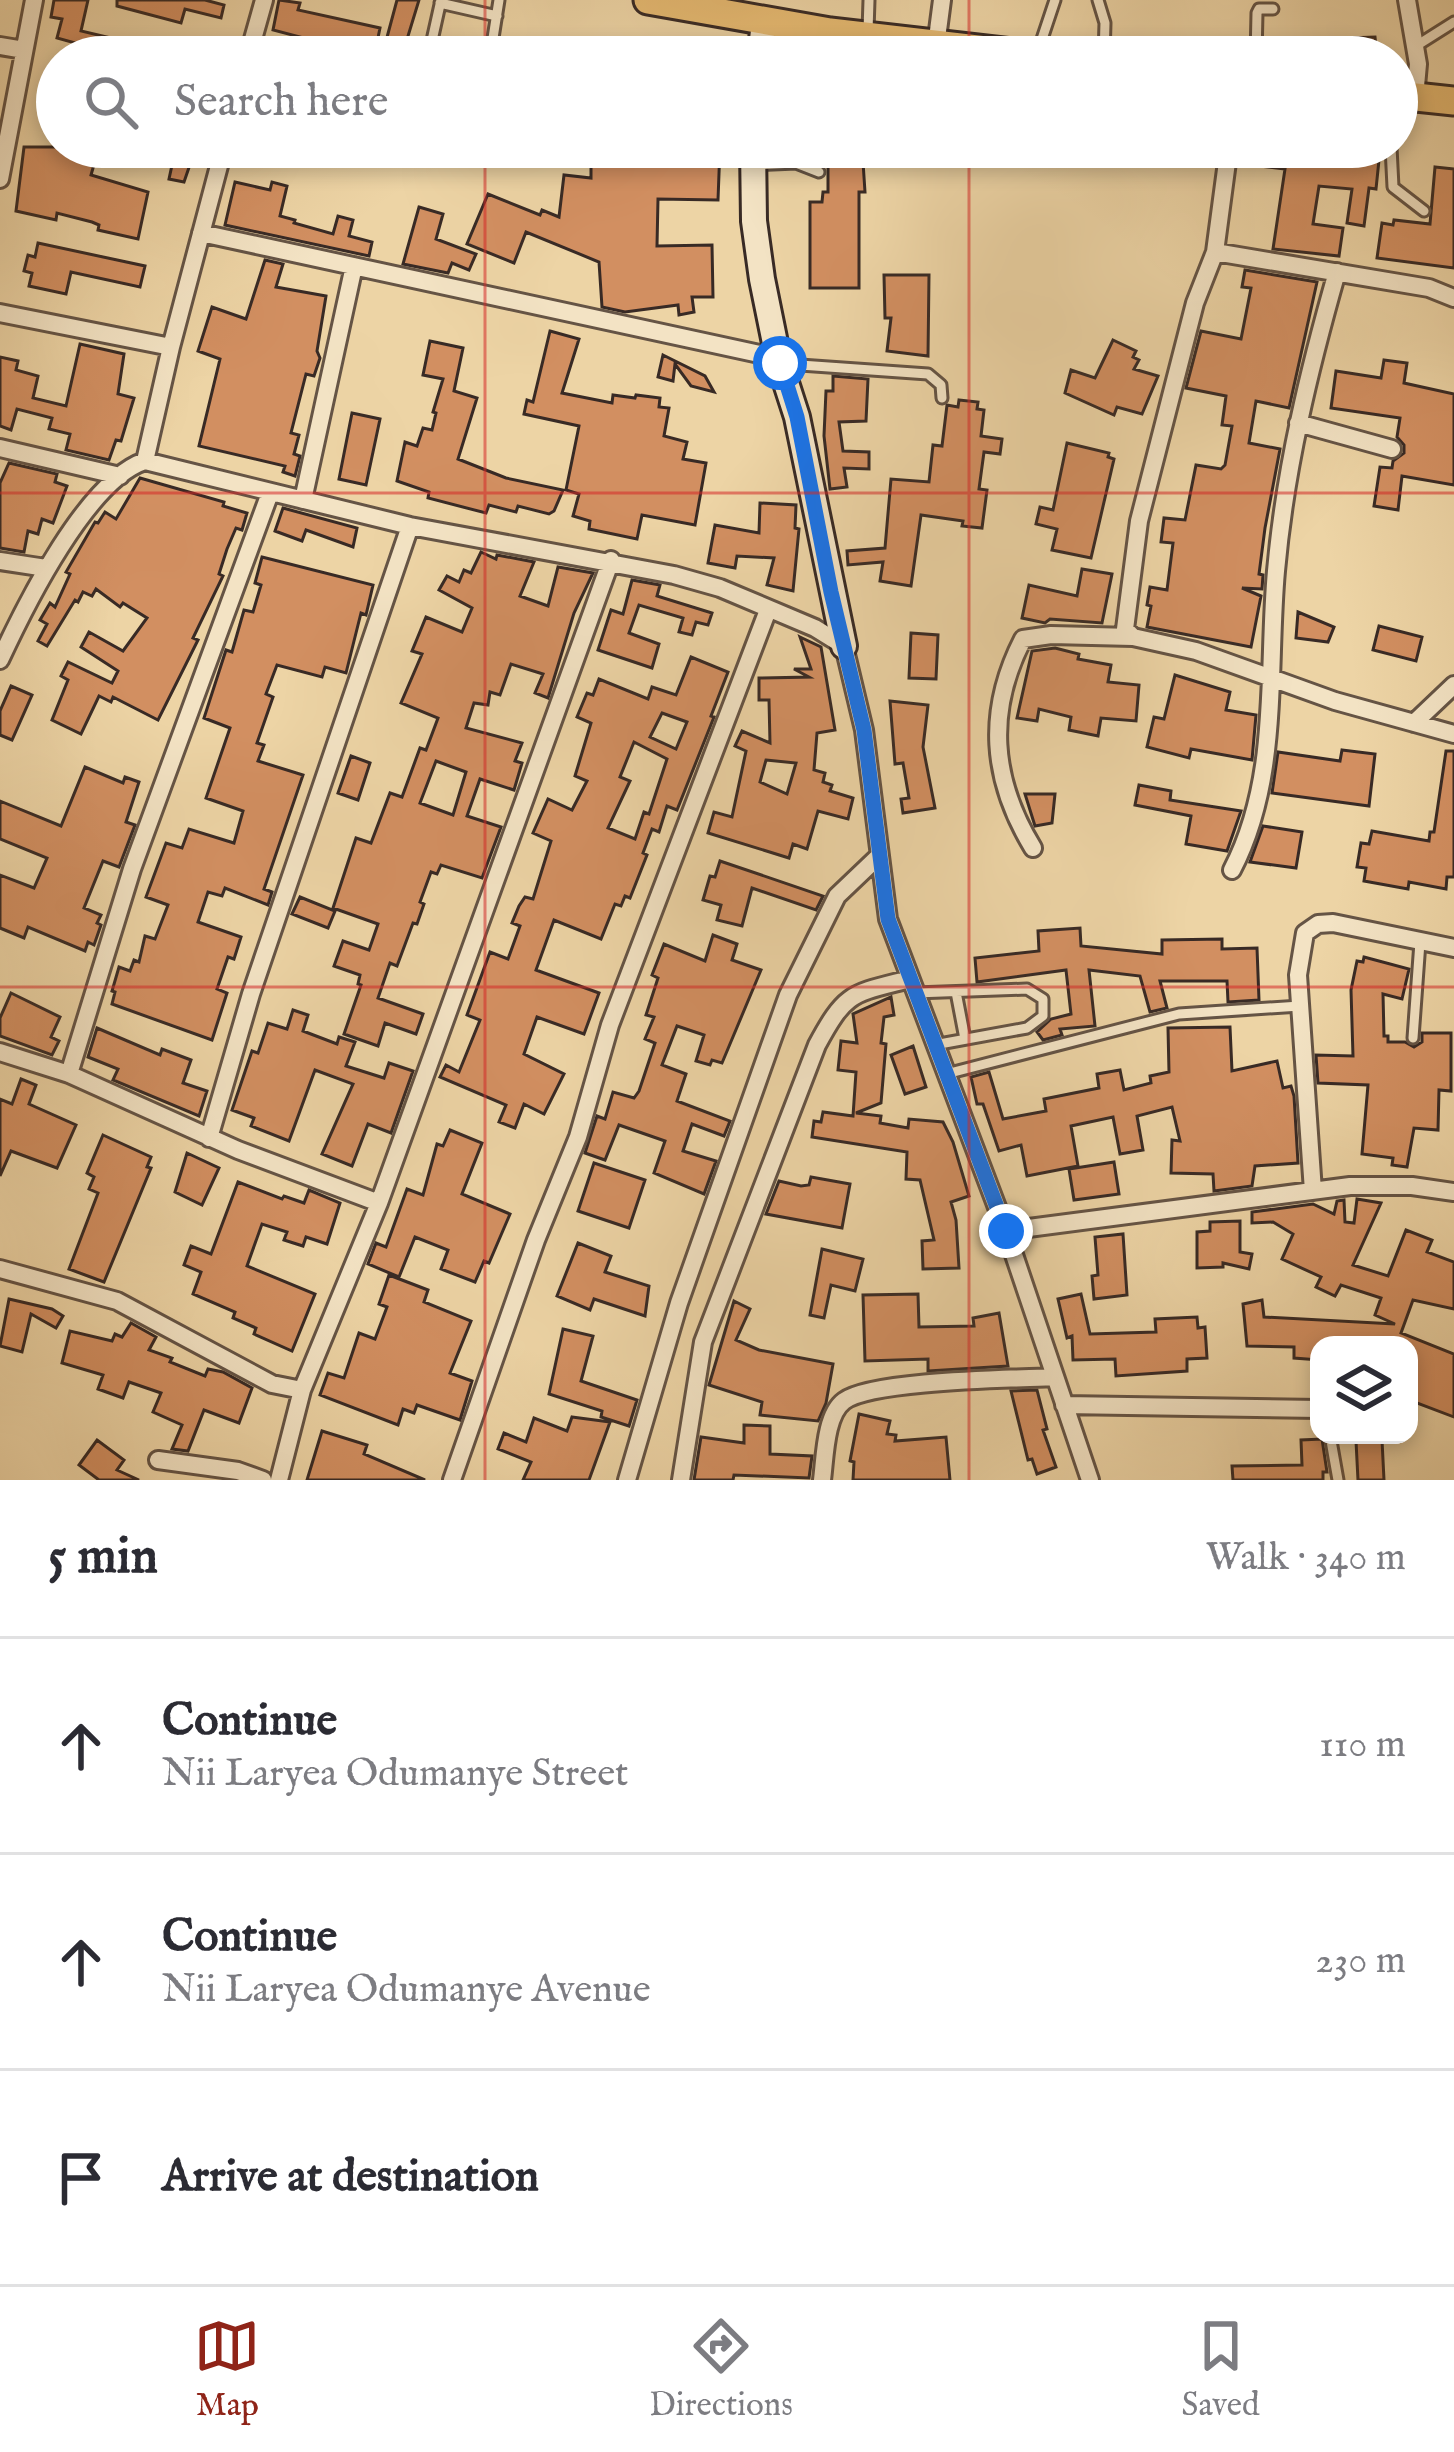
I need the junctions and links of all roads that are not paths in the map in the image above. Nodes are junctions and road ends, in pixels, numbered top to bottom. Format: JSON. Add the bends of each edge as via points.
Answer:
{"nodes":[{"id":1,"x":34,"y":0,"type":"edge"},
{"id":2,"x":264,"y":0,"type":"edge"},
{"id":3,"x":499,"y":0,"type":"edge"},
{"id":4,"x":649,"y":0,"type":"edge"},
{"id":5,"x":869,"y":0,"type":"edge"},
{"id":6,"x":943,"y":0,"type":"edge"},
{"id":7,"x":1055,"y":0,"type":"edge"},
{"id":8,"x":1098,"y":0,"type":"edge"},
{"id":9,"x":1407,"y":0,"type":"edge"},
{"id":10,"x":441,"y":2,"type":"edge"},
{"id":11,"x":699,"y":5,"type":"edge"},
{"id":12,"x":1273,"y":9,"type":"dead end"},
{"id":13,"x":496,"y":16,"type":"junction"},
{"id":14,"x":1454,"y":22,"type":"edge"},
{"id":15,"x":764,"y":23,"type":"junction"},
{"id":16,"x":254,"y":36,"type":"edge"},
{"id":17,"x":433,"y":36,"type":"edge"},
{"id":18,"x":493,"y":36,"type":"edge"},
{"id":19,"x":762,"y":36,"type":"edge"},
{"id":20,"x":860,"y":36,"type":"edge"},
{"id":21,"x":867,"y":36,"type":"edge"},
{"id":22,"x":938,"y":36,"type":"edge"},
{"id":23,"x":1043,"y":36,"type":"edge"},
{"id":24,"x":1105,"y":36,"type":"edge"},
{"id":25,"x":1256,"y":36,"type":"edge"},
{"id":26,"x":1414,"y":36,"type":"edge"},
{"id":27,"x":1418,"y":45,"type":"edge"},
{"id":28,"x":0,"y":46,"type":"edge"},
{"id":29,"x":24,"y":50,"type":"junction"},
{"id":30,"x":1418,"y":97,"type":"edge"},
{"id":31,"x":1454,"y":101,"type":"edge"},
{"id":32,"x":218,"y":168,"type":"edge"},
{"id":33,"x":754,"y":168,"type":"edge"},
{"id":34,"x":809,"y":168,"type":"edge"},
{"id":35,"x":1226,"y":168,"type":"edge"},
{"id":36,"x":1392,"y":168,"type":"edge"},
{"id":37,"x":819,"y":172,"type":"dead end"},
{"id":38,"x":0,"y":179,"type":"edge"},
{"id":39,"x":1424,"y":211,"type":"dead end"},
{"id":40,"x":201,"y":233,"type":"junction"},
{"id":41,"x":1215,"y":252,"type":"junction"},
{"id":42,"x":354,"y":266,"type":"junction"},
{"id":43,"x":1337,"y":272,"type":"junction"},
{"id":44,"x":1454,"y":298,"type":"edge"},
{"id":45,"x":0,"y":313,"type":"edge"},
{"id":46,"x":171,"y":347,"type":"junction"},
{"id":47,"x":779,"y":360,"type":"junction"},
{"id":48,"x":942,"y":398,"type":"dead end"},
{"id":49,"x":1298,"y":423,"type":"junction"},
{"id":50,"x":0,"y":448,"type":"edge"},
{"id":51,"x":1392,"y":449,"type":"dead end"},
{"id":52,"x":146,"y":461,"type":"junction"},
{"id":53,"x":121,"y":476,"type":"junction"},
{"id":54,"x":271,"y":493,"type":"junction"},
{"id":55,"x":303,"y":500,"type":"junction"},
{"id":56,"x":410,"y":526,"type":"junction"},
{"id":57,"x":611,"y":560,"type":"junction"},
{"id":58,"x":0,"y":561,"type":"edge"},
{"id":59,"x":46,"y":568,"type":"junction"},
{"id":60,"x":768,"y":610,"type":"junction"},
{"id":61,"x":1133,"y":637,"type":"junction"},
{"id":62,"x":844,"y":646,"type":"junction"},
{"id":63,"x":0,"y":660,"type":"edge"},
{"id":64,"x":1274,"y":678,"type":"junction"},
{"id":65,"x":1454,"y":685,"type":"edge"},
{"id":66,"x":1414,"y":723,"type":"junction"},
{"id":67,"x":1454,"y":734,"type":"edge"},
{"id":68,"x":1033,"y":848,"type":"dead end"},
{"id":69,"x":880,"y":855,"type":"junction"},
{"id":70,"x":1232,"y":870,"type":"dead end"},
{"id":71,"x":1420,"y":942,"type":"junction"},
{"id":72,"x":1454,"y":948,"type":"edge"},
{"id":73,"x":912,"y":986,"type":"junction"},
{"id":74,"x":956,"y":992,"type":"junction"},
{"id":75,"x":1300,"y":1006,"type":"junction"},
{"id":76,"x":1413,"y":1038,"type":"dead end"},
{"id":77,"x":965,"y":1039,"type":"junction"},
{"id":78,"x":934,"y":1045,"type":"junction"},
{"id":79,"x":0,"y":1052,"type":"edge"},
{"id":80,"x":69,"y":1074,"type":"junction"},
{"id":81,"x":946,"y":1074,"type":"junction"},
{"id":82,"x":209,"y":1138,"type":"junction"},
{"id":83,"x":1313,"y":1191,"type":"junction"},
{"id":84,"x":1454,"y":1192,"type":"edge"},
{"id":85,"x":380,"y":1203,"type":"junction"},
{"id":86,"x":1006,"y":1231,"type":"junction"},
{"id":87,"x":0,"y":1269,"type":"edge"},
{"id":88,"x":1055,"y":1376,"type":"junction"},
{"id":89,"x":302,"y":1390,"type":"junction"},
{"id":90,"x":1064,"y":1405,"type":"junction"},
{"id":91,"x":1310,"y":1409,"type":"edge"},
{"id":92,"x":1332,"y":1444,"type":"edge"},
{"id":93,"x":158,"y":1460,"type":"dead end"},
{"id":94,"x":263,"y":1480,"type":"edge"},
{"id":95,"x":279,"y":1480,"type":"edge"},
{"id":96,"x":452,"y":1480,"type":"edge"},
{"id":97,"x":627,"y":1480,"type":"edge"},
{"id":98,"x":681,"y":1480,"type":"edge"},
{"id":99,"x":822,"y":1480,"type":"edge"},
{"id":100,"x":1090,"y":1480,"type":"edge"},
{"id":101,"x":1339,"y":1480,"type":"edge"}],
"edges":[{"from":1,"to":29,"type":"street"},
{"from":2,"to":16,"type":"street"},
{"from":3,"to":13,"type":"lane"},
{"from":4,"to":11,"type":"main road"},
{"from":5,"to":21,"type":"lane"},
{"from":6,"to":22,"type":"street"},
{"from":7,"to":23,"type":"lane"},
{"from":8,"to":24,"type":"lane"},
{"from":9,"to":26,"type":"street"},
{"from":10,"to":13,"type":"lane"},
{"from":10,"to":17,"type":"lane"},
{"from":11,"to":15,"type":"main road"},
{"from":12,"to":25,"type":"lane","via":[[1259,9]]},
{"from":13,"to":18,"type":"lane"},
{"from":14,"to":27,"type":"lane"},
{"from":15,"to":19,"type":"street"},
{"from":15,"to":20,"type":"main road"},
{"from":28,"to":29,"type":"street"},
{"from":29,"to":38,"type":"street"},
{"from":30,"to":31,"type":"main road"},
{"from":32,"to":40,"type":"street"},
{"from":33,"to":47,"type":"street","via":[[759,260]]},
{"from":34,"to":37,"type":"lane"},
{"from":35,"to":41,"type":"street"},
{"from":36,"to":39,"type":"lane","via":[[1393,188]]},
{"from":40,"to":42,"type":"street"},
{"from":40,"to":46,"type":"street"},
{"from":41,"to":43,"type":"street"},
{"from":41,"to":61,"type":"street","via":[[1139,521],[1124,618]]},
{"from":42,"to":47,"type":"street"},
{"from":42,"to":55,"type":"street"},
{"from":43,"to":44,"type":"street"},
{"from":43,"to":49,"type":"street"},
{"from":45,"to":46,"type":"street"},
{"from":46,"to":52,"type":"street"},
{"from":47,"to":48,"type":"lane","via":[[928,374]]},
{"from":47,"to":62,"type":"street"},
{"from":49,"to":51,"type":"street"},
{"from":49,"to":64,"type":"street","via":[[1276,566]]},
{"from":50,"to":53,"type":"street"},
{"from":52,"to":53,"type":"street"},
{"from":52,"to":54,"type":"street"},
{"from":53,"to":59,"type":"street"},
{"from":54,"to":55,"type":"street"},
{"from":54,"to":80,"type":"street","via":[[132,869]]},
{"from":55,"to":56,"type":"street"},
{"from":56,"to":57,"type":"street"},
{"from":56,"to":82,"type":"street"},
{"from":57,"to":60,"type":"street","via":[[720,588]]},
{"from":57,"to":85,"type":"street"},
{"from":58,"to":59,"type":"street"},
{"from":59,"to":63,"type":"street"},
{"from":60,"to":62,"type":"street"},
{"from":60,"to":96,"type":"street","via":[[610,1025],[578,1137]]},
{"from":61,"to":64,"type":"street"},
{"from":61,"to":68,"type":"street","via":[[1023,639],[1004,677],[1002,771],[1011,813]]},
{"from":62,"to":69,"type":"street"},
{"from":64,"to":66,"type":"street"},
{"from":64,"to":70,"type":"street","via":[[1257,800]]},
{"from":65,"to":66,"type":"street"},
{"from":66,"to":67,"type":"street"},
{"from":69,"to":73,"type":"street","via":[[888,919]]},
{"from":69,"to":97,"type":"street","via":[[837,896],[788,995],[679,1303]]},
{"from":71,"to":72,"type":"street"},
{"from":71,"to":75,"type":"street","via":[[1333,923],[1311,928],[1298,954]]},
{"from":71,"to":76,"type":"lane"},
{"from":73,"to":74,"type":"lane"},
{"from":73,"to":78,"type":"street"},
{"from":73,"to":98,"type":"street","via":[[854,993],[817,1045],[703,1342]]},
{"from":74,"to":77,"type":"lane"},
{"from":74,"to":77,"type":"lane","via":[[1027,989],[1043,999],[1042,1016],[1027,1028]]},
{"from":75,"to":81,"type":"lane","via":[[1178,1014]]},
{"from":75,"to":83,"type":"street"},
{"from":77,"to":78,"type":"lane"},
{"from":78,"to":81,"type":"street"},
{"from":79,"to":80,"type":"street"},
{"from":80,"to":82,"type":"street"},
{"from":81,"to":86,"type":"street"},
{"from":82,"to":85,"type":"street"},
{"from":83,"to":84,"type":"street"},
{"from":83,"to":86,"type":"street"},
{"from":85,"to":89,"type":"street"},
{"from":86,"to":88,"type":"street"},
{"from":87,"to":89,"type":"street","via":[[117,1301],[272,1384]]},
{"from":88,"to":90,"type":"street"},
{"from":88,"to":99,"type":"street","via":[[923,1385],[845,1400]]},
{"from":89,"to":95,"type":"street"},
{"from":90,"to":91,"type":"street"},
{"from":90,"to":100,"type":"street"},
{"from":92,"to":101,"type":"lane"},
{"from":93,"to":94,"type":"street"}]}
